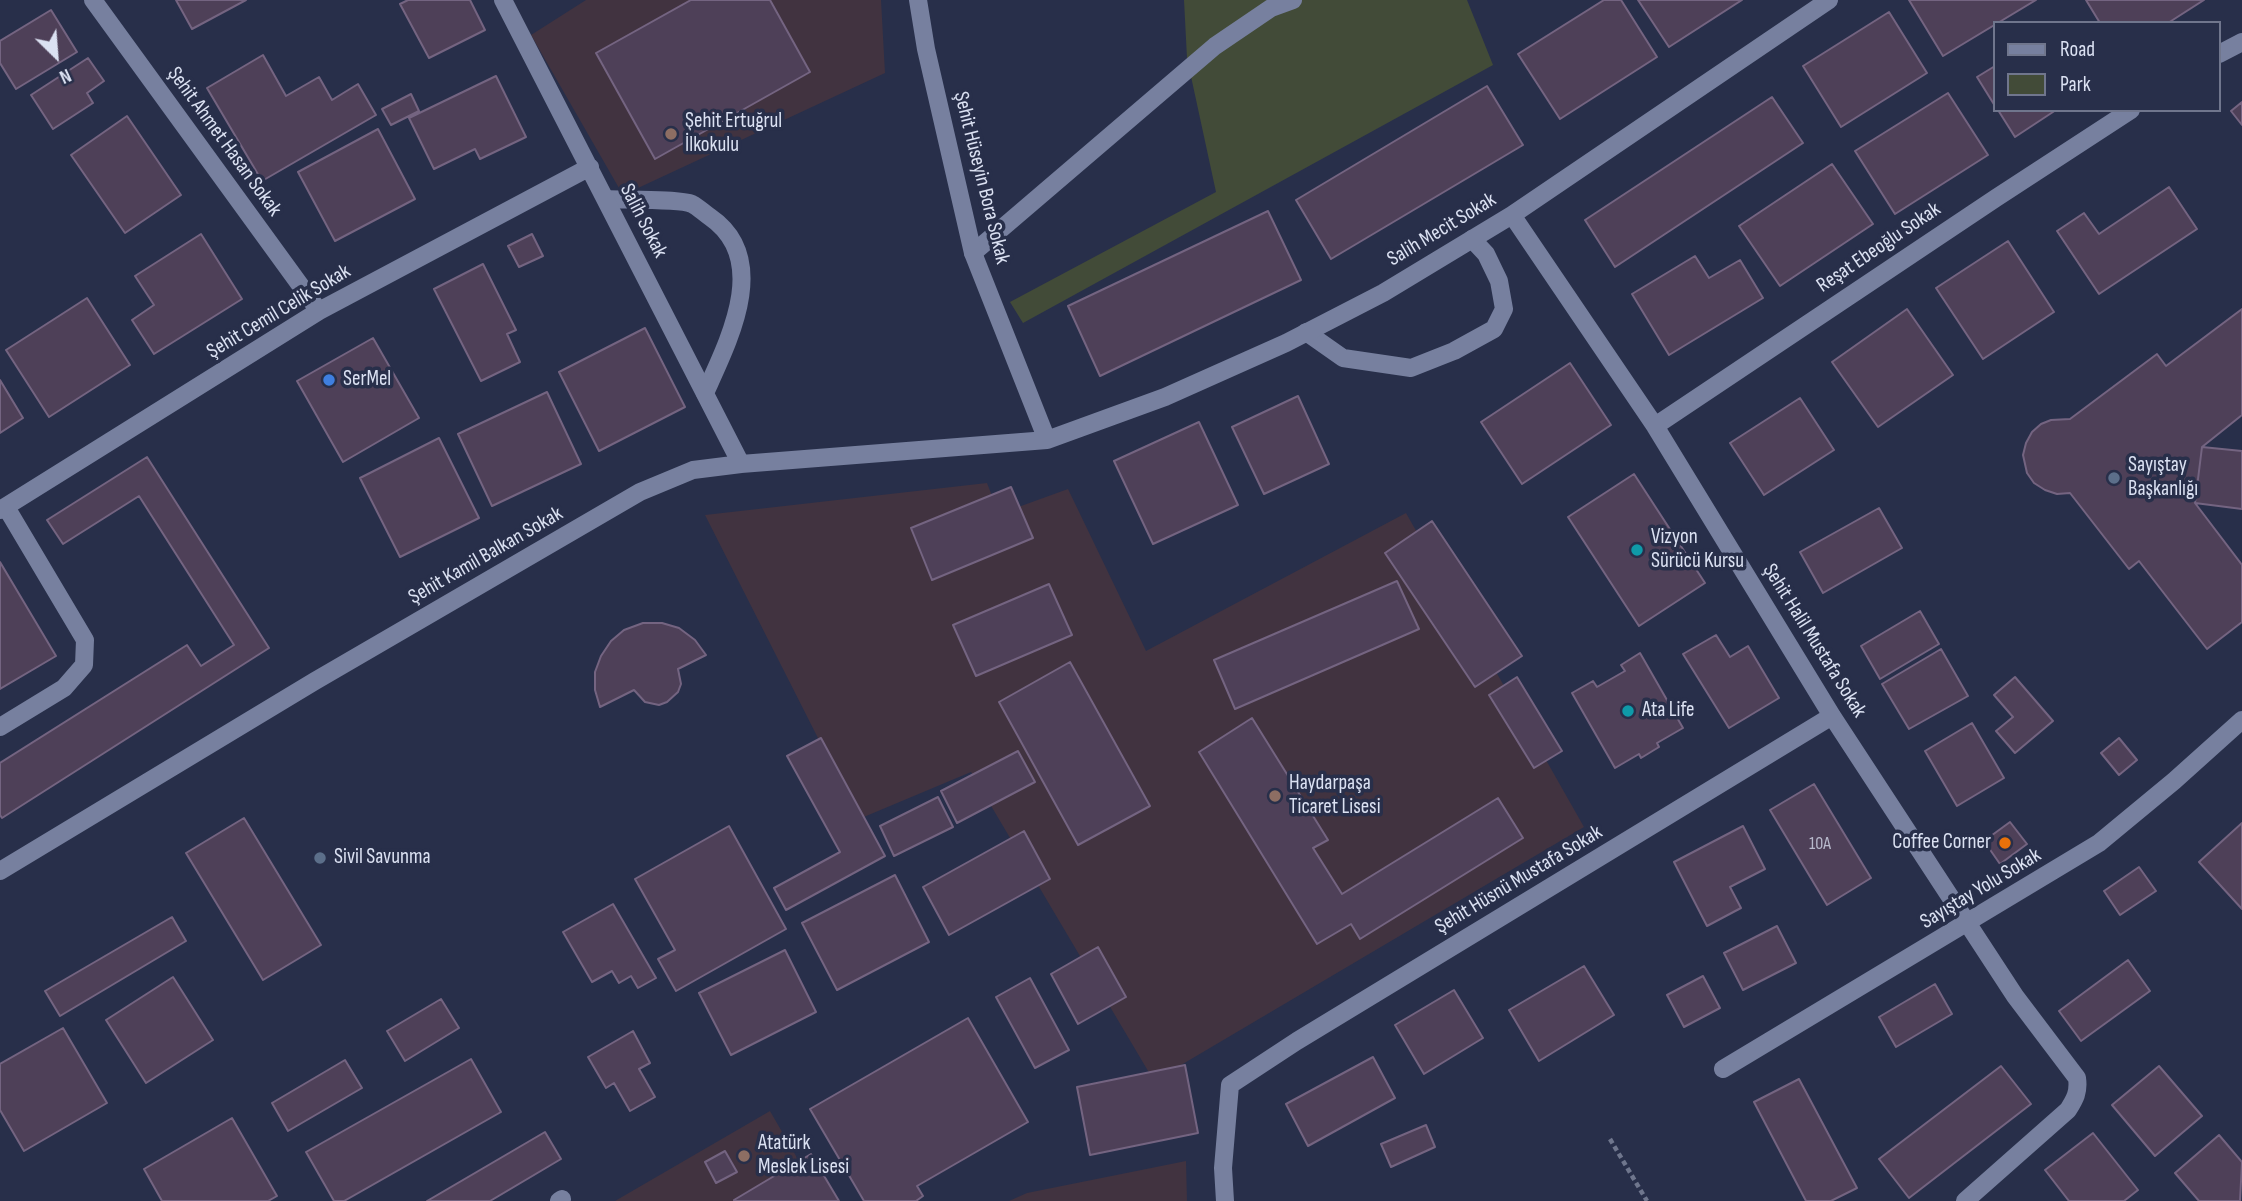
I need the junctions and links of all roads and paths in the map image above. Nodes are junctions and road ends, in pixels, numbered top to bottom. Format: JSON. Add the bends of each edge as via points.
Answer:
{"nodes":[{"id":1,"x":93,"y":0,"type":"edge"},
{"id":2,"x":503,"y":0,"type":"edge"},
{"id":3,"x":918,"y":0,"type":"edge"},
{"id":4,"x":1293,"y":0,"type":"edge"},
{"id":5,"x":1829,"y":0,"type":"edge"},
{"id":6,"x":2242,"y":41,"type":"edge"},
{"id":7,"x":2221,"y":53,"type":"edge"},
{"id":8,"x":2128,"y":112,"type":"edge"},
{"id":9,"x":590,"y":167,"type":"junction"},
{"id":10,"x":606,"y":199,"type":"junction"},
{"id":11,"x":1512,"y":215,"type":"junction"},
{"id":12,"x":1472,"y":239,"type":"junction"},
{"id":13,"x":973,"y":253,"type":"junction"},
{"id":14,"x":319,"y":311,"type":"junction"},
{"id":15,"x":1306,"y":332,"type":"junction"},
{"id":16,"x":705,"y":393,"type":"junction"},
{"id":17,"x":1655,"y":426,"type":"junction"},
{"id":18,"x":1047,"y":440,"type":"junction"},
{"id":19,"x":741,"y":464,"type":"junction"},
{"id":20,"x":3,"y":509,"type":"edge"},
{"id":21,"x":1832,"y":716,"type":"junction"},
{"id":22,"x":2242,"y":720,"type":"edge"},
{"id":23,"x":0,"y":727,"type":"edge"},
{"id":24,"x":0,"y":871,"type":"edge"},
{"id":25,"x":1968,"y":924,"type":"junction"},
{"id":26,"x":1723,"y":1069,"type":"dead end"},
{"id":27,"x":1611,"y":1139,"type":"dead end"},
{"id":28,"x":1225,"y":1201,"type":"edge"},
{"id":29,"x":1647,"y":1201,"type":"edge"},
{"id":30,"x":1965,"y":1201,"type":"edge"}],
"edges":[{"from":1,"to":14,"type":"street","name":"Şehit Ahmet Hasan Sokak"},
{"from":2,"to":9,"type":"street","name":"Salih Sokak"},
{"from":3,"to":13,"type":"street","name":"Şehit Hüseyin Bora Sokak"},
{"from":4,"to":13,"type":"street","via":[[1271,8],[1215,46]]},
{"from":5,"to":11,"type":"street","name":"Salih Mecit Sokak"},
{"from":6,"to":7,"type":"street"},
{"from":8,"to":17,"type":"street","name":"Reşat Ebeoğlu Sokak"},
{"from":9,"to":10,"type":"street","name":"Salih Sokak"},
{"from":9,"to":14,"type":"street","name":"Şehit Cemil Celik Sokak"},
{"from":10,"to":16,"type":"street","name":"Salih Sokak"},
{"from":10,"to":16,"type":"street","via":[[691,203],[725,227],[738,251],[742,293],[729,340]]},
{"from":11,"to":12,"type":"street","name":"Salih Mecit Sokak"},
{"from":11,"to":17,"type":"street","name":"Şehit Halil Mustafa Sokak"},
{"from":12,"to":15,"type":"street","name":"Salih Mecit Sokak","via":[[1383,293]]},
{"from":12,"to":15,"type":"street","via":[[1486,254],[1499,281],[1504,309],[1494,329],[1464,346],[1411,368],[1343,358]]},
{"from":13,"to":18,"type":"street","name":"Şehit Hüseyin Bora Sokak"},
{"from":14,"to":20,"type":"street","name":"Şehit Cemil Celik Sokak"},
{"from":15,"to":18,"type":"street","name":"Salih Mecit Sokak","via":[[1165,397]]},
{"from":16,"to":19,"type":"street","name":"Salih Sokak"},
{"from":17,"to":21,"type":"street","name":"Şehit Halil Mustafa Sokak"},
{"from":18,"to":19,"type":"street","name":"Şehit Kamil Balkan Sokak"},
{"from":19,"to":24,"type":"street","name":"Şehit Kamil Balkan Sokak","via":[[693,470],[640,492]]},
{"from":20,"to":23,"type":"street","via":[[85,639],[84,665],[64,688]]},
{"from":21,"to":25,"type":"street","name":"Şehit Halil Mustafa Sokak"},
{"from":21,"to":28,"type":"street","name":"Şehit Hüsnü Mustafa Sokak","via":[[1230,1085]]},
{"from":22,"to":25,"type":"street","name":"Sayıştay Yolu Sokak","via":[[2099,843]]},
{"from":25,"to":26,"type":"street","name":"Sayıştay Yolu Sokak"},
{"from":25,"to":30,"type":"street","name":"Şehit Halil Mustafa Sokak","via":[[2077,1078],[2079,1089],[2067,1110]]},
{"from":27,"to":29,"type":"path"}]}
